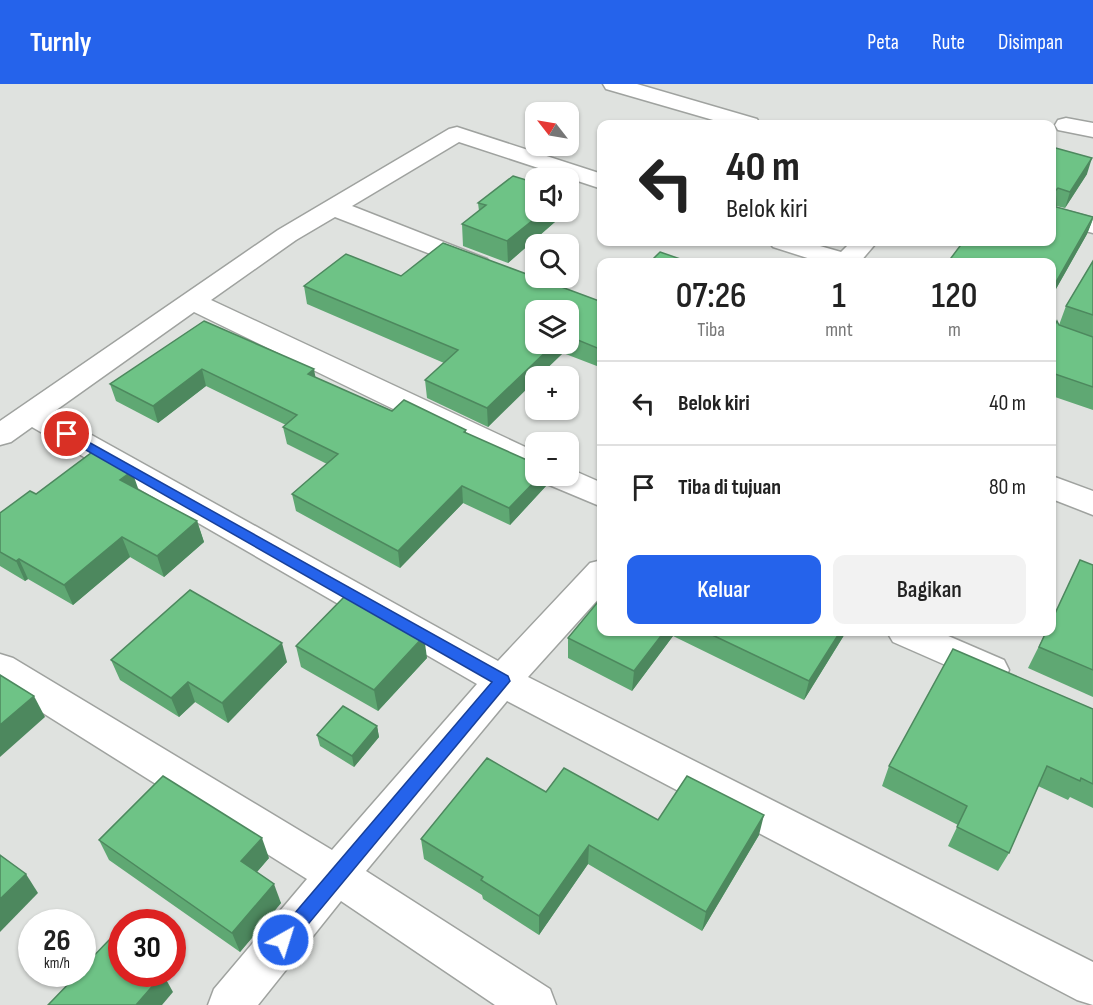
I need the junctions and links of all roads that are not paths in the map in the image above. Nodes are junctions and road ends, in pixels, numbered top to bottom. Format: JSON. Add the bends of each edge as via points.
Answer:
{"nodes":[{"id":1,"x":614,"y":84,"type":"edge"},
{"id":2,"x":736,"y":120,"type":"edge"},
{"id":3,"x":1066,"y":125,"type":"dead end"},
{"id":4,"x":1093,"y":130,"type":"edge"},
{"id":5,"x":597,"y":180,"type":"edge"},
{"id":6,"x":332,"y":207,"type":"junction"},
{"id":7,"x":1056,"y":215,"type":"edge"},
{"id":8,"x":1093,"y":226,"type":"edge"},
{"id":9,"x":795,"y":246,"type":"edge"},
{"id":10,"x":860,"y":246,"type":"edge"},
{"id":11,"x":833,"y":258,"type":"edge"},
{"id":12,"x":850,"y":258,"type":"edge"},
{"id":13,"x":504,"y":274,"type":"edge"},
{"id":14,"x":194,"y":302,"type":"junction"},
{"id":15,"x":31,"y":414,"type":"junction"},
{"id":16,"x":0,"y":435,"type":"edge"},
{"id":17,"x":525,"y":460,"type":"edge"},
{"id":18,"x":579,"y":486,"type":"edge"},
{"id":19,"x":1056,"y":489,"type":"edge"},
{"id":20,"x":597,"y":494,"type":"edge"},
{"id":21,"x":1093,"y":504,"type":"edge"},
{"id":22,"x":597,"y":577,"type":"edge"},
{"id":23,"x":914,"y":636,"type":"edge"},
{"id":24,"x":0,"y":668,"type":"edge"},
{"id":25,"x":502,"y":681,"type":"junction"},
{"id":26,"x":1021,"y":683,"type":"edge"},
{"id":27,"x":337,"y":875,"type":"junction"},
{"id":28,"x":1093,"y":985,"type":"edge"},
{"id":29,"x":230,"y":1005,"type":"edge"},
{"id":30,"x":534,"y":1005,"type":"edge"}],
"edges":[{"from":1,"to":2,"type":"street"},
{"from":3,"to":4,"type":"street"},
{"from":5,"to":6,"type":"street","via":[[457,134]]},
{"from":6,"to":13,"type":"street"},
{"from":6,"to":14,"type":"street","via":[[235,270]]},
{"from":7,"to":8,"type":"street"},
{"from":9,"to":11,"type":"street"},
{"from":10,"to":12,"type":"street"},
{"from":14,"to":15,"type":"street"},
{"from":14,"to":17,"type":"street"},
{"from":15,"to":16,"type":"street"},
{"from":15,"to":25,"type":"street"},
{"from":18,"to":20,"type":"street"},
{"from":19,"to":21,"type":"street"},
{"from":22,"to":25,"type":"street"},
{"from":23,"to":26,"type":"street"},
{"from":24,"to":27,"type":"street"},
{"from":25,"to":27,"type":"street"},
{"from":25,"to":28,"type":"street"},
{"from":27,"to":29,"type":"street"},
{"from":27,"to":30,"type":"street"}]}
